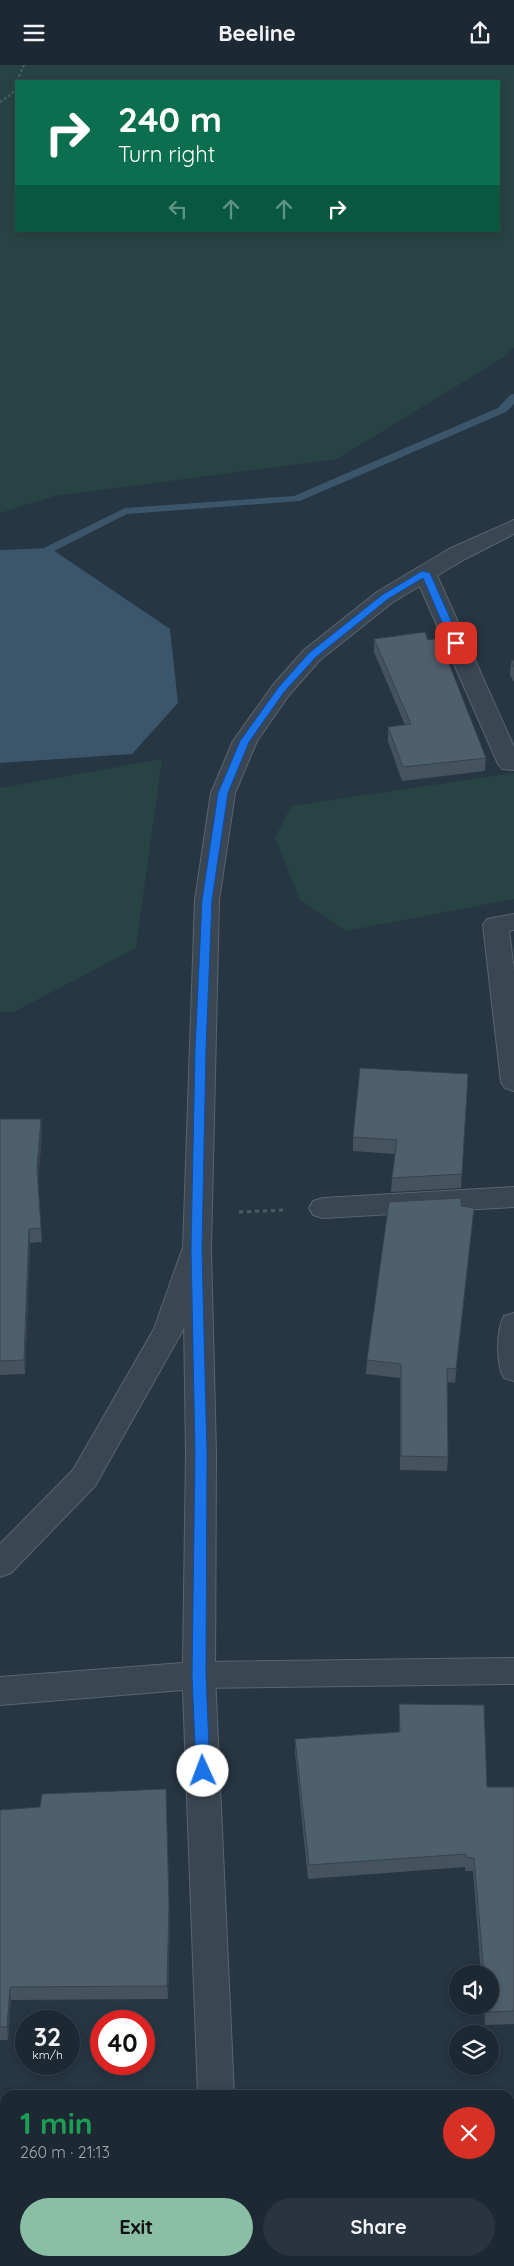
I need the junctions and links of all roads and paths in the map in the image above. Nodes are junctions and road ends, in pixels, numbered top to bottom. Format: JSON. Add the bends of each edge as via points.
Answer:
{"nodes":[{"id":1,"x":24,"y":65,"type":"edge"},
{"id":2,"x":18,"y":80,"type":"edge"},
{"id":3,"x":15,"y":88,"type":"edge"},
{"id":4,"x":0,"y":102,"type":"edge"},
{"id":5,"x":514,"y":526,"type":"edge"},
{"id":6,"x":425,"y":573,"type":"junction"},
{"id":7,"x":510,"y":764,"type":"dead end"},
{"id":8,"x":514,"y":922,"type":"edge"},
{"id":9,"x":514,"y":1082,"type":"edge"},
{"id":10,"x":514,"y":1197,"type":"edge"},
{"id":11,"x":323,"y":1208,"type":"joint"},
{"id":12,"x":198,"y":1214,"type":"junction"},
{"id":13,"x":197,"y":1249,"type":"junction"},
{"id":14,"x":514,"y":1324,"type":"edge"},
{"id":15,"x":514,"y":1361,"type":"edge"},
{"id":16,"x":0,"y":1564,"type":"edge"},
{"id":17,"x":514,"y":1671,"type":"edge"},
{"id":18,"x":199,"y":1675,"type":"junction"},
{"id":19,"x":0,"y":1691,"type":"edge"},
{"id":20,"x":216,"y":2090,"type":"edge"}],
"edges":[{"from":1,"to":2,"type":"path"},
{"from":3,"to":4,"type":"path","via":[[12,95]]},
{"from":5,"to":6,"type":"street"},
{"from":6,"to":7,"type":"street"},
{"from":6,"to":12,"type":"street","via":[[385,597],[312,655],[281,690],[245,741],[223,793],[207,900]]},
{"from":8,"to":9,"type":"street","via":[[496,925]]},
{"from":10,"to":11,"type":"street"},
{"from":11,"to":12,"type":"path"},
{"from":12,"to":13,"type":"street"},
{"from":13,"to":16,"type":"street","via":[[168,1329],[84,1478]]},
{"from":13,"to":18,"type":"street","via":[[201,1453]]},
{"from":14,"to":15,"type":"street"},
{"from":17,"to":18,"type":"street"},
{"from":18,"to":19,"type":"street"},
{"from":18,"to":20,"type":"street"}]}
